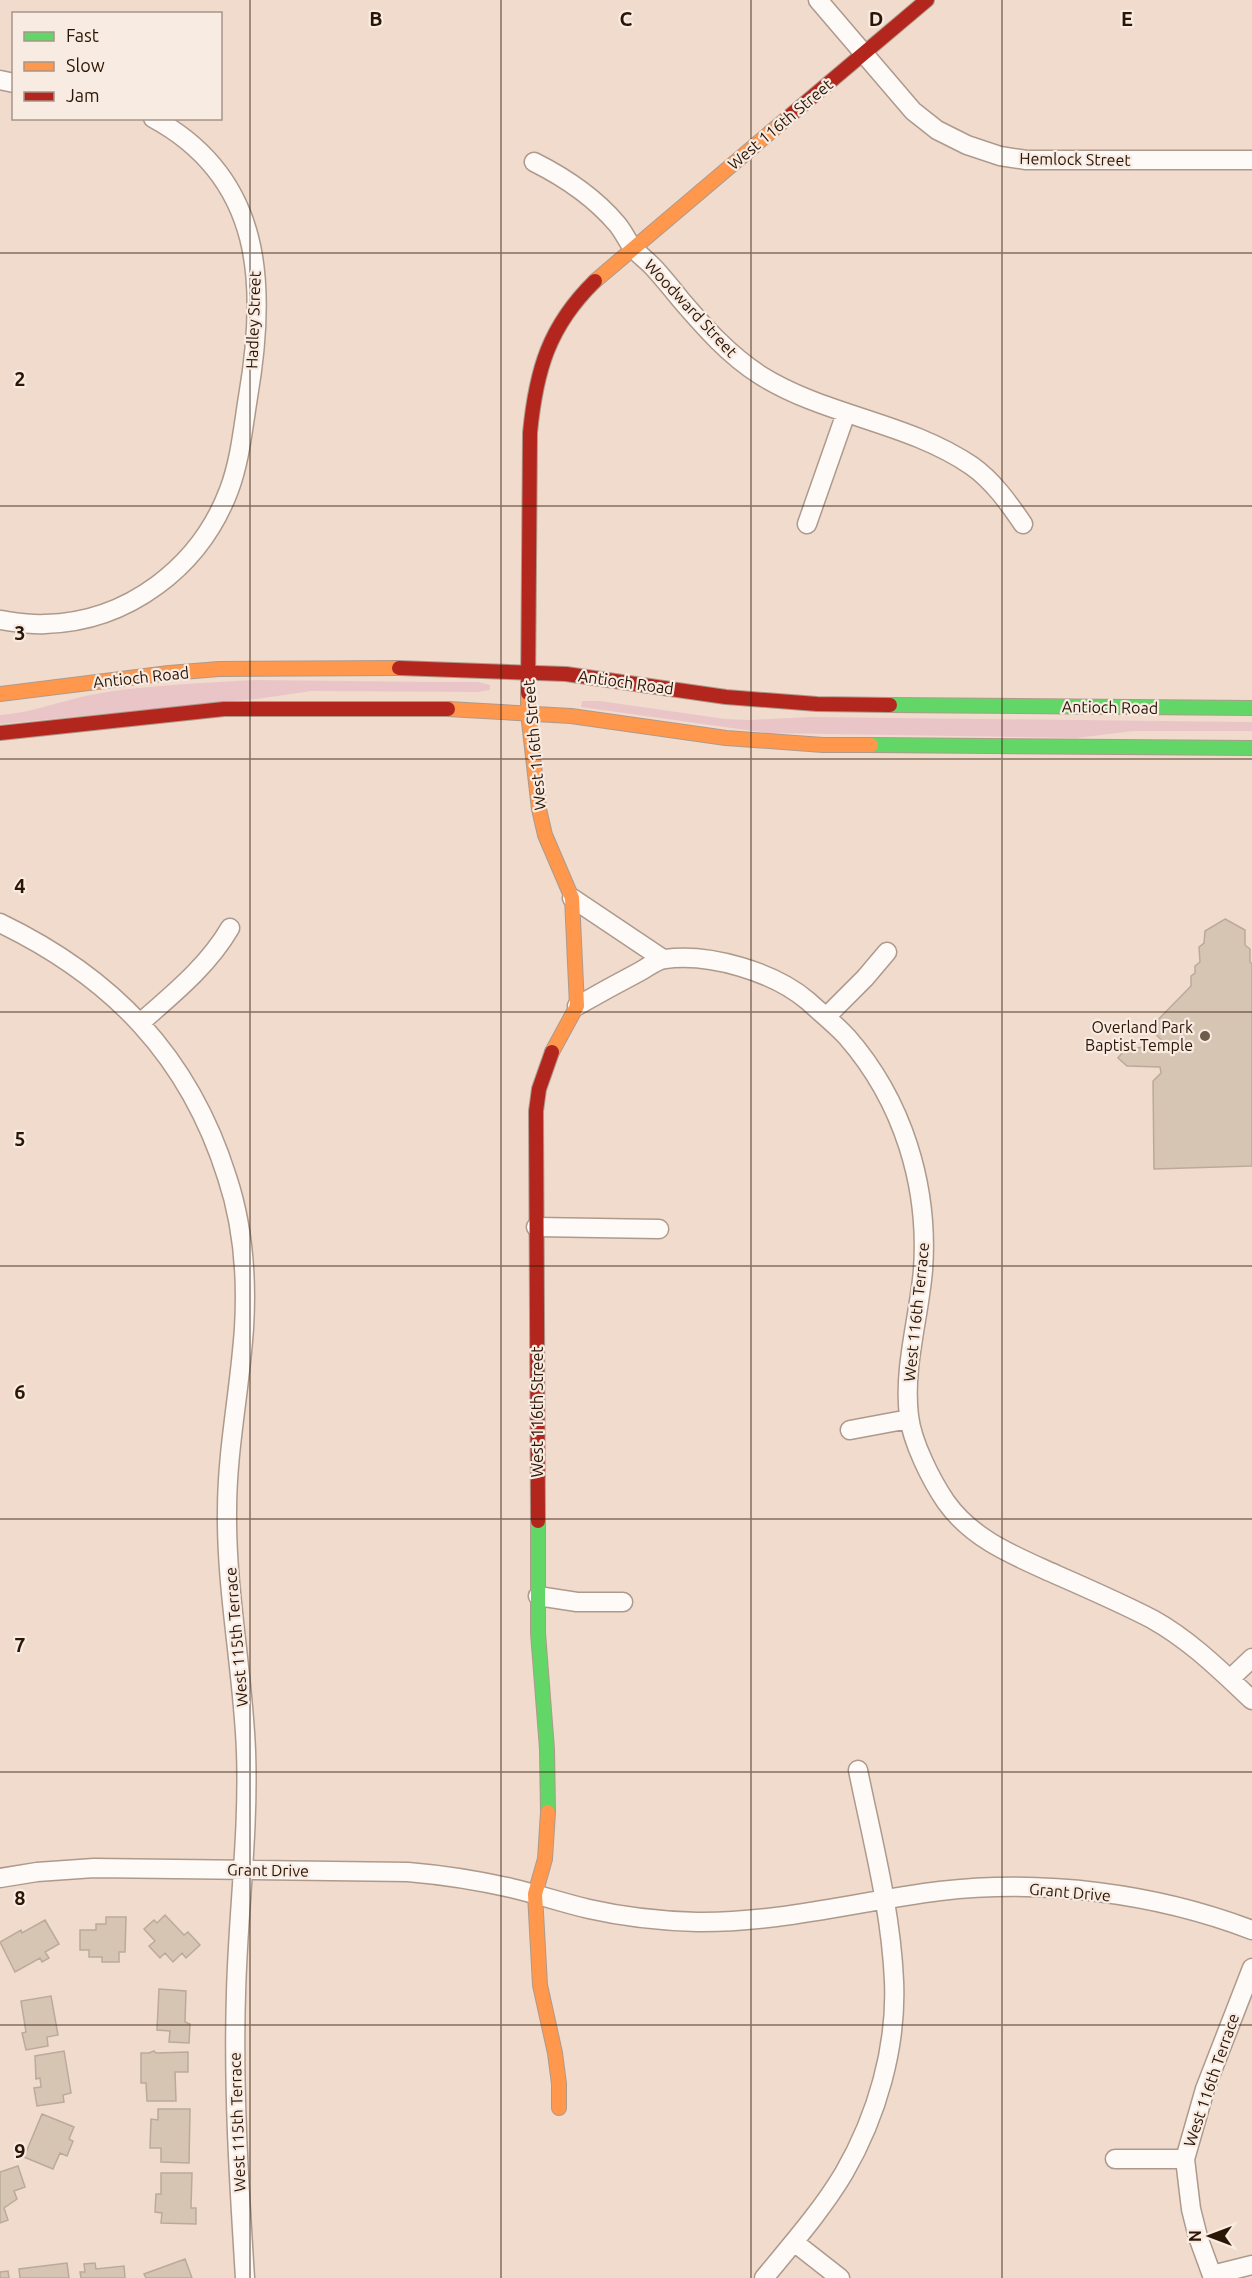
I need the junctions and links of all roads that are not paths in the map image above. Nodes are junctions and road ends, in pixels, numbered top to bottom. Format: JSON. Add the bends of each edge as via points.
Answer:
{"nodes":[{"id":1,"x":818,"y":0,"type":"edge"},
{"id":2,"x":927,"y":0,"type":"edge"},
{"id":3,"x":863,"y":54,"type":"junction"},
{"id":4,"x":157,"y":120,"type":"edge"},
{"id":5,"x":1252,"y":160,"type":"edge"},
{"id":6,"x":534,"y":162,"type":"dead end"},
{"id":7,"x":633,"y":248,"type":"junction"},
{"id":8,"x":846,"y":413,"type":"junction"},
{"id":9,"x":807,"y":524,"type":"dead end"},
{"id":10,"x":1023,"y":524,"type":"dead end"},
{"id":11,"x":0,"y":620,"type":"edge"},
{"id":12,"x":528,"y":671,"type":"junction"},
{"id":13,"x":0,"y":694,"type":"edge"},
{"id":14,"x":1252,"y":708,"type":"edge"},
{"id":15,"x":528,"y":713,"type":"junction"},
{"id":16,"x":0,"y":732,"type":"edge"},
{"id":17,"x":1252,"y":748,"type":"edge"},
{"id":18,"x":572,"y":898,"type":"junction"},
{"id":19,"x":0,"y":923,"type":"edge"},
{"id":20,"x":230,"y":928,"type":"dead end"},
{"id":21,"x":887,"y":952,"type":"dead end"},
{"id":22,"x":663,"y":959,"type":"junction"},
{"id":23,"x":577,"y":1006,"type":"junction"},
{"id":24,"x":826,"y":1017,"type":"junction"},
{"id":25,"x":140,"y":1023,"type":"junction"},
{"id":26,"x":536,"y":1227,"type":"junction"},
{"id":27,"x":659,"y":1229,"type":"dead end"},
{"id":28,"x":909,"y":1419,"type":"junction"},
{"id":29,"x":850,"y":1430,"type":"dead end"},
{"id":30,"x":538,"y":1596,"type":"junction"},
{"id":31,"x":623,"y":1602,"type":"dead end"},
{"id":32,"x":1252,"y":1658,"type":"edge"},
{"id":33,"x":1230,"y":1679,"type":"junction"},
{"id":34,"x":1252,"y":1700,"type":"edge"},
{"id":35,"x":858,"y":1770,"type":"dead end"},
{"id":36,"x":243,"y":1869,"type":"junction"},
{"id":37,"x":0,"y":1878,"type":"edge"},
{"id":38,"x":535,"y":1894,"type":"junction"},
{"id":39,"x":884,"y":1900,"type":"junction"},
{"id":40,"x":1252,"y":1930,"type":"edge"},
{"id":41,"x":1252,"y":1968,"type":"edge"},
{"id":42,"x":559,"y":2108,"type":"dead end"},
{"id":43,"x":1115,"y":2159,"type":"dead end"},
{"id":44,"x":1185,"y":2159,"type":"junction"},
{"id":45,"x":794,"y":2242,"type":"junction"},
{"id":46,"x":1252,"y":2265,"type":"edge"},
{"id":47,"x":1213,"y":2277,"type":"edge"},
{"id":48,"x":244,"y":2278,"type":"edge"},
{"id":49,"x":764,"y":2278,"type":"edge"},
{"id":50,"x":840,"y":2278,"type":"edge"}],
"edges":[{"from":1,"to":3,"type":"street","name":"Hemlock Street"},
{"from":2,"to":3,"type":"main road","name":"West 116th Street"},
{"from":3,"to":5,"type":"street","name":"Hemlock Street","via":[[913,111],[937,130],[1000,156],[1026,160]]},
{"from":3,"to":7,"type":"main road","name":"West 116th Street"},
{"from":4,"to":11,"type":"street","name":"Hadley Street","via":[[205,156],[226,183],[251,239],[256,328],[240,450],[229,489],[212,525],[189,557],[131,603],[79,621],[46,624]]},
{"from":6,"to":7,"type":"street","via":[[602,209]]},
{"from":7,"to":8,"type":"street","name":"Woodward Street","via":[[728,351],[759,375]]},
{"from":7,"to":12,"type":"main road","name":"West 116th Street","via":[[571,306],[540,366],[530,434]]},
{"from":8,"to":9,"type":"street"},
{"from":8,"to":10,"type":"street","name":"Woodward Street","via":[[921,440],[972,466],[991,482]]},
{"from":12,"to":13,"type":"main road","name":"Antioch Road","via":[[261,668],[169,673]]},
{"from":12,"to":14,"type":"main road","name":"Antioch Road","via":[[738,698],[817,704]]},
{"from":12,"to":15,"type":"main road","name":"West 116th Street"},
{"from":15,"to":16,"type":"main road","via":[[224,709]]},
{"from":15,"to":17,"type":"main road","via":[[726,738],[813,744]]},
{"from":15,"to":18,"type":"main road","name":"West 116th Street","via":[[543,826]]},
{"from":18,"to":22,"type":"street"},
{"from":18,"to":23,"type":"main road","name":"West 116th Street"},
{"from":19,"to":25,"type":"street","name":"West 115th Terrace","via":[[77,966]]},
{"from":20,"to":25,"type":"street","via":[[204,965]]},
{"from":21,"to":24,"type":"street"},
{"from":22,"to":23,"type":"street"},
{"from":22,"to":24,"type":"street","name":"West 116th Terrace","via":[[703,960],[762,974],[789,987]]},
{"from":23,"to":26,"type":"main road","name":"West 116th Street","via":[[548,1060],[539,1089]]},
{"from":24,"to":28,"type":"street","name":"West 116th Terrace","via":[[847,1037],[882,1086],[901,1124],[916,1170],[924,1244],[908,1394]]},
{"from":25,"to":36,"type":"street","name":"West 115th Terrace","via":[[166,1052],[207,1125],[228,1177],[240,1231],[245,1280],[244,1330],[228,1457],[226,1514],[246,1752]]},
{"from":26,"to":27,"type":"street"},
{"from":26,"to":30,"type":"main road","name":"West 116th Street"},
{"from":28,"to":29,"type":"street"},
{"from":28,"to":33,"type":"street","name":"West 116th Terrace","via":[[926,1468],[947,1503],[969,1528],[1005,1551],[1155,1621],[1191,1645]]},
{"from":30,"to":31,"type":"street","via":[[577,1602]]},
{"from":30,"to":38,"type":"main road","name":"West 116th Street","via":[[548,1813],[545,1859]]},
{"from":32,"to":33,"type":"street"},
{"from":33,"to":34,"type":"street","name":"West 116th Terrace"},
{"from":35,"to":39,"type":"street"},
{"from":36,"to":37,"type":"street","name":"Grant Drive","via":[[94,1868]]},
{"from":36,"to":38,"type":"street","name":"Grant Drive","via":[[408,1872],[459,1877]]},
{"from":36,"to":48,"type":"street","name":"West 115th Terrace","via":[[234,2060]]},
{"from":38,"to":39,"type":"street","name":"Grant Drive","via":[[591,1910],[696,1922],[750,1921]]},
{"from":38,"to":42,"type":"main road","via":[[540,1984],[555,2053]]},
{"from":39,"to":40,"type":"street","name":"Grant Drive","via":[[980,1888],[1049,1888],[1167,1905]]},
{"from":39,"to":45,"type":"street","via":[[894,1982],[891,2034],[881,2085],[864,2134],[844,2173]]},
{"from":41,"to":44,"type":"street","name":"West 116th Terrace","via":[[1205,2089]]},
{"from":43,"to":44,"type":"street","name":"West 116th Terrace"},
{"from":44,"to":47,"type":"street","name":"West 116th Terrace","via":[[1191,2209]]},
{"from":45,"to":49,"type":"street"},
{"from":45,"to":50,"type":"street"},
{"from":46,"to":47,"type":"street","name":"West 116th Terrace"}]}
